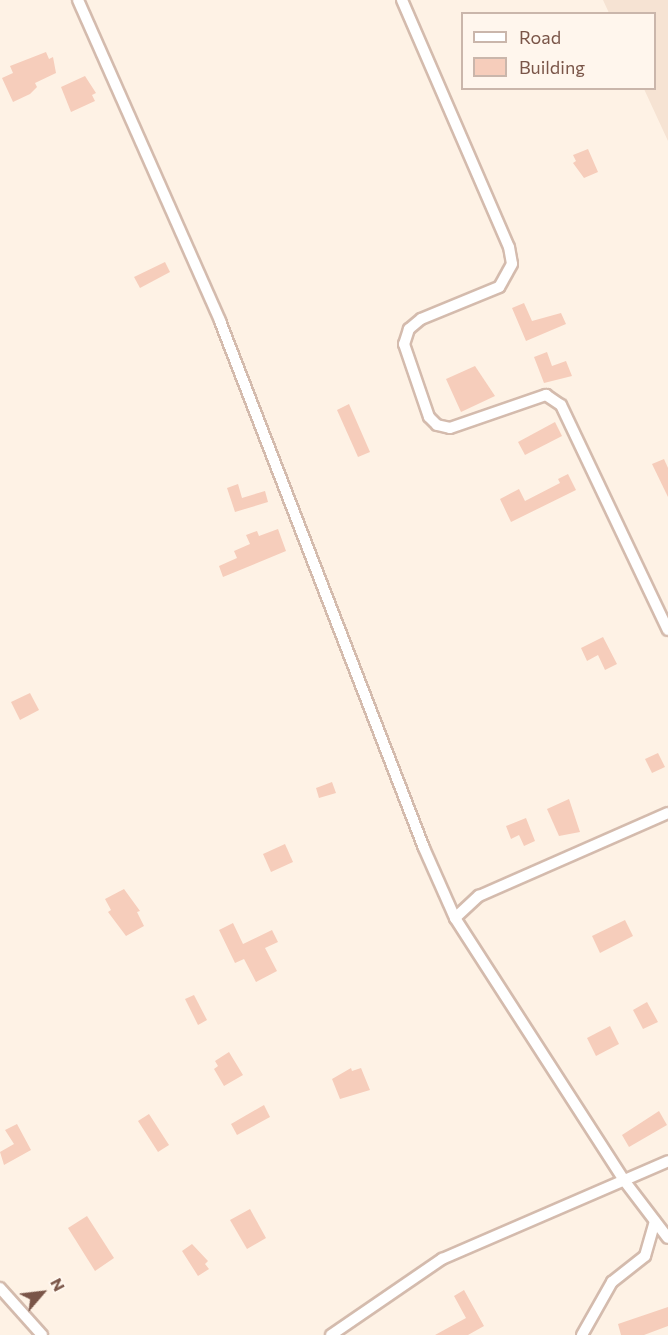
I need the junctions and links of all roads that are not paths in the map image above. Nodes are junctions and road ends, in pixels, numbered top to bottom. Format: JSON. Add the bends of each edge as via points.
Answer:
{"nodes":[{"id":1,"x":78,"y":0,"type":"edge"},
{"id":2,"x":402,"y":0,"type":"edge"},
{"id":3,"x":668,"y":630,"type":"edge"},
{"id":4,"x":668,"y":813,"type":"edge"},
{"id":5,"x":454,"y":918,"type":"junction"},
{"id":6,"x":668,"y":1161,"type":"edge"},
{"id":7,"x":623,"y":1179,"type":"junction"},
{"id":8,"x":655,"y":1221,"type":"junction"},
{"id":9,"x":668,"y":1238,"type":"edge"},
{"id":10,"x":0,"y":1288,"type":"edge"},
{"id":11,"x":42,"y":1335,"type":"edge"},
{"id":12,"x":332,"y":1335,"type":"edge"},
{"id":13,"x":582,"y":1335,"type":"edge"}],
"edges":[{"from":1,"to":5,"type":"street","via":[[229,342]]},
{"from":2,"to":3,"type":"street","via":[[509,247],[512,264],[499,287],[422,319],[409,329],[404,345],[429,417],[437,425],[450,428],[546,395],[561,405]]},
{"from":4,"to":5,"type":"street","via":[[479,896]]},
{"from":5,"to":7,"type":"street"},
{"from":6,"to":7,"type":"street"},
{"from":7,"to":8,"type":"street"},
{"from":7,"to":12,"type":"street","via":[[442,1259]]},
{"from":8,"to":9,"type":"street"},
{"from":8,"to":13,"type":"street","via":[[645,1256],[612,1282]]},
{"from":10,"to":11,"type":"street"}]}
